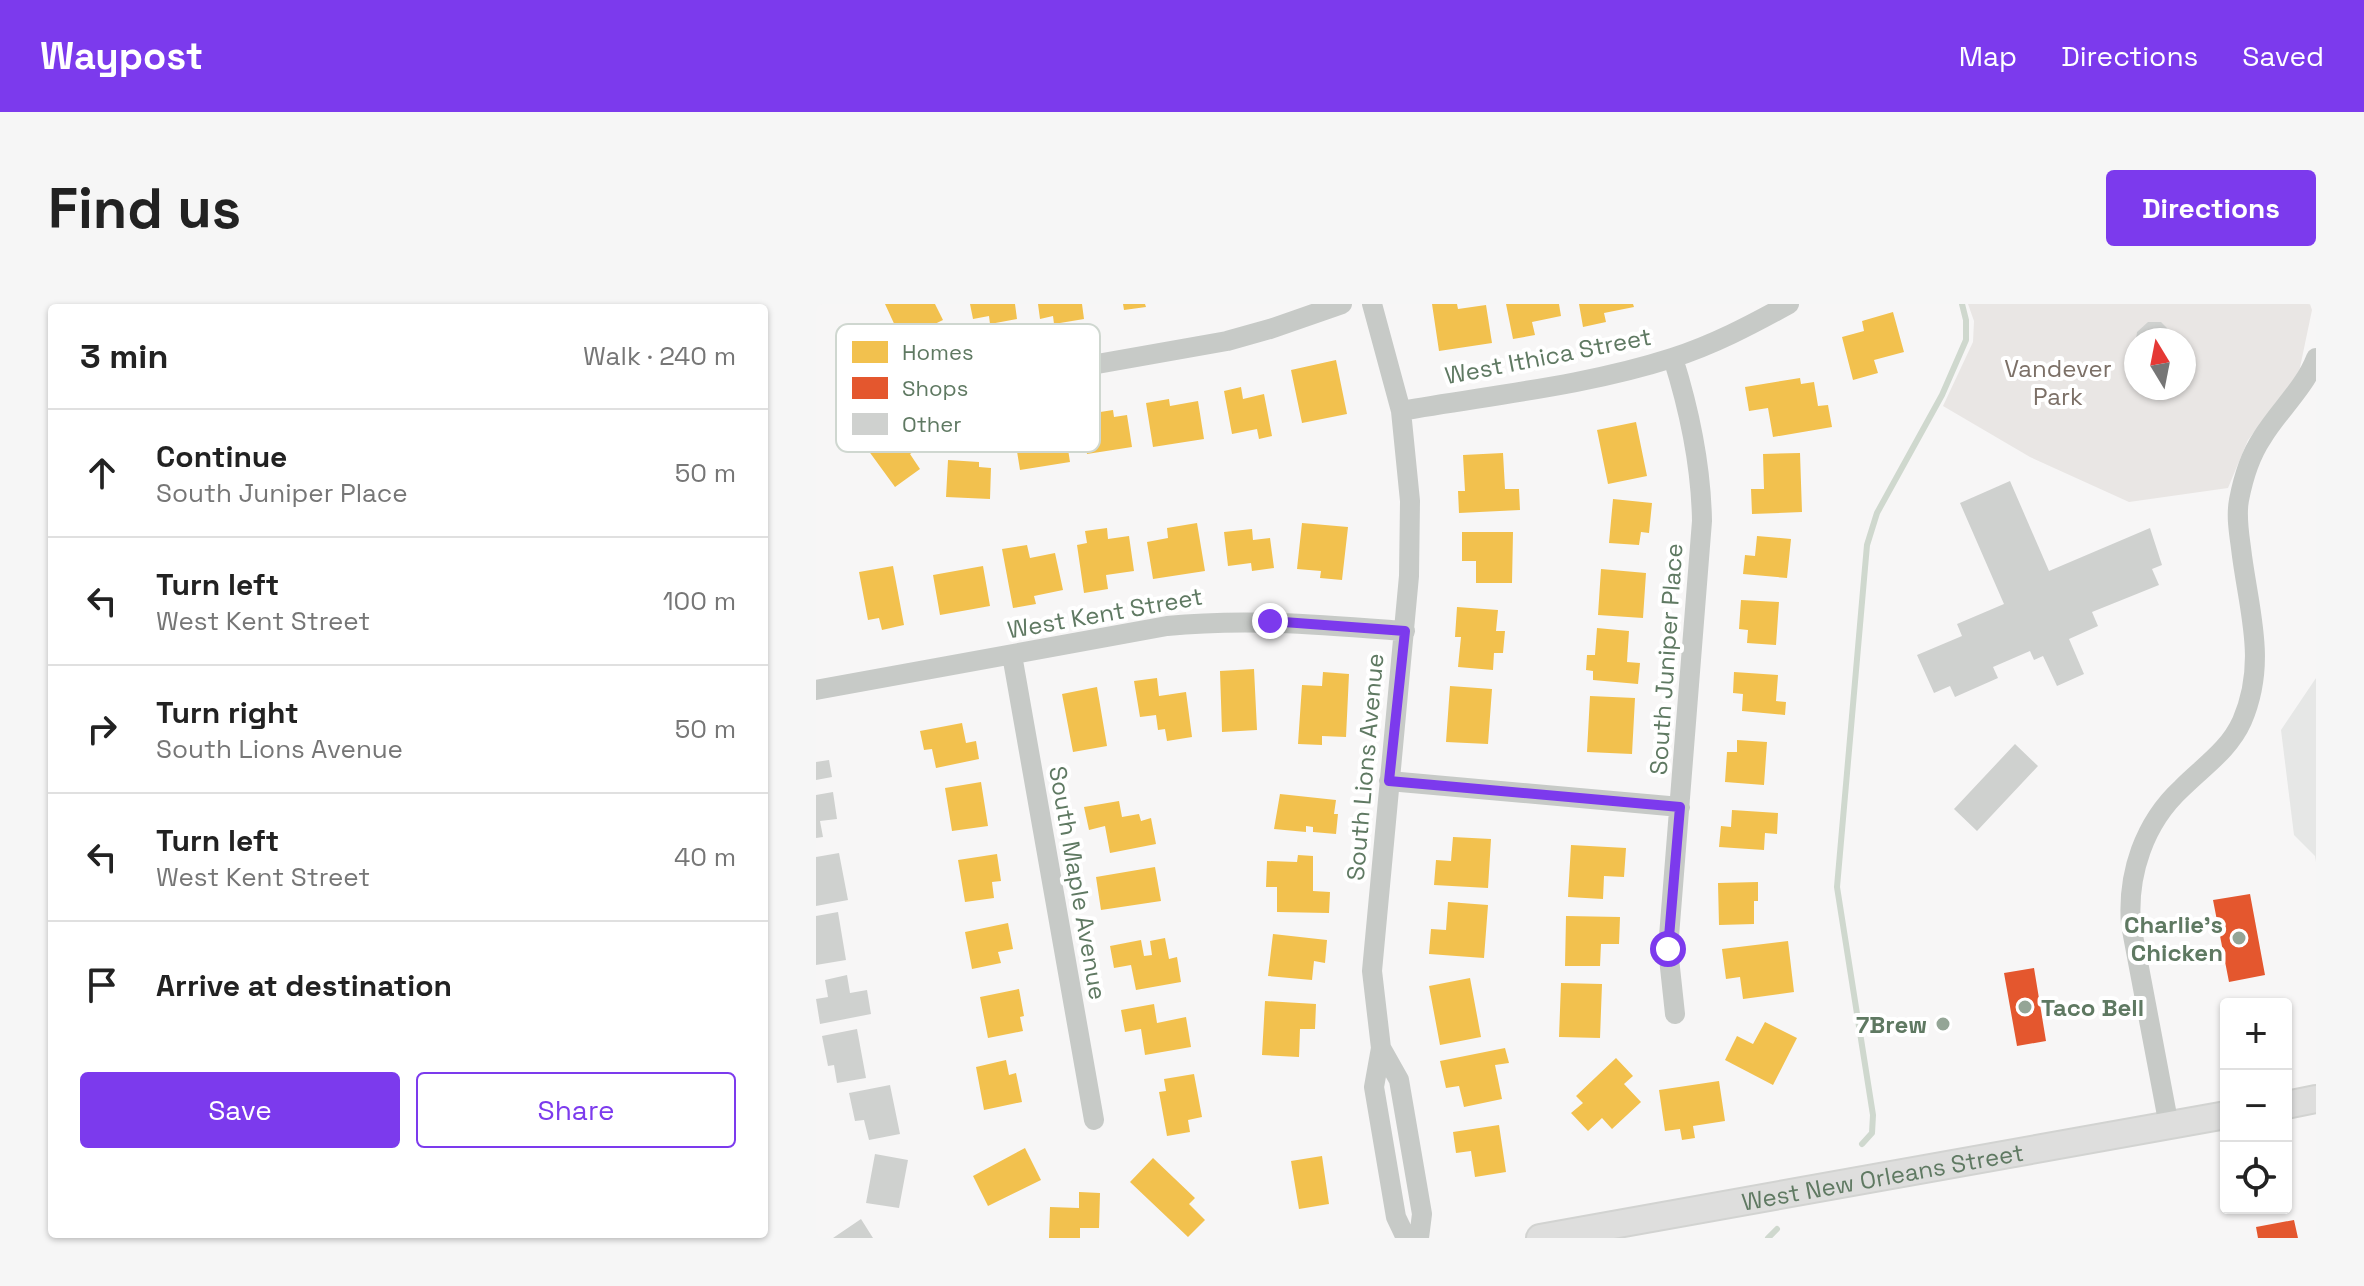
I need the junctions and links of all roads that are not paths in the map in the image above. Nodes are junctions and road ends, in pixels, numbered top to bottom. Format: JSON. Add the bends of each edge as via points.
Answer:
{"nodes":[{"id":1,"x":1342,"y":304,"type":"edge"},
{"id":2,"x":1372,"y":304,"type":"edge"},
{"id":3,"x":1789,"y":304,"type":"edge"},
{"id":4,"x":1673,"y":358,"type":"junction"},
{"id":5,"x":2316,"y":358,"type":"edge"},
{"id":6,"x":1100,"y":363,"type":"edge"},
{"id":7,"x":1401,"y":411,"type":"junction"},
{"id":8,"x":1405,"y":631,"type":"junction"},
{"id":9,"x":1012,"y":655,"type":"junction"},
{"id":10,"x":816,"y":690,"type":"edge"},
{"id":11,"x":1389,"y":781,"type":"junction"},
{"id":12,"x":1680,"y":807,"type":"junction"},
{"id":13,"x":1675,"y":1014,"type":"dead end"},
{"id":14,"x":1381,"y":1048,"type":"junction"},
{"id":15,"x":2316,"y":1099,"type":"edge"},
{"id":16,"x":2292,"y":1104,"type":"edge"},
{"id":17,"x":2220,"y":1116,"type":"edge"},
{"id":18,"x":1094,"y":1120,"type":"dead end"},
{"id":19,"x":2169,"y":1126,"type":"junction"},
{"id":20,"x":1406,"y":1238,"type":"edge"},
{"id":21,"x":1419,"y":1238,"type":"edge"},
{"id":22,"x":1540,"y":1238,"type":"edge"}],
"edges":[{"from":1,"to":6,"type":"street","via":[[1227,341]]},
{"from":2,"to":7,"type":"street","name":"South Lions Avenue"},
{"from":3,"to":4,"type":"street","name":"West Ithica Street","via":[[1735,334]]},
{"from":4,"to":7,"type":"street","name":"West Ithica Street","via":[[1571,382]]},
{"from":4,"to":12,"type":"street","name":"South Juniper Place","via":[[1695,442],[1702,521]]},
{"from":5,"to":19,"type":"street","via":[[2309,376],[2262,437],[2238,503],[2254,631],[2251,697],[2227,746],[2154,821],[2134,867],[2131,925]]},
{"from":7,"to":8,"type":"street","name":"South Lions Avenue","via":[[1410,501]]},
{"from":8,"to":9,"type":"street","name":"West Kent Street","via":[[1219,621]]},
{"from":8,"to":11,"type":"street","name":"South Lions Avenue"},
{"from":9,"to":10,"type":"street","name":"West Kent Street"},
{"from":9,"to":18,"type":"street","name":"South Maple Avenue"},
{"from":11,"to":12,"type":"street"},
{"from":11,"to":14,"type":"street","name":"South Lions Avenue","via":[[1372,971]]},
{"from":12,"to":13,"type":"street","name":"South Juniper Place","via":[[1668,949]]},
{"from":14,"to":20,"type":"street","name":"South Lions Avenue","via":[[1374,1087],[1396,1217]]},
{"from":14,"to":21,"type":"street","name":"South Lions Avenue","via":[[1399,1080],[1422,1214]]},
{"from":15,"to":16,"type":"main road"},
{"from":17,"to":19,"type":"main road","name":"West New Orleans Street"},
{"from":19,"to":22,"type":"main road","name":"West New Orleans Street"}]}
